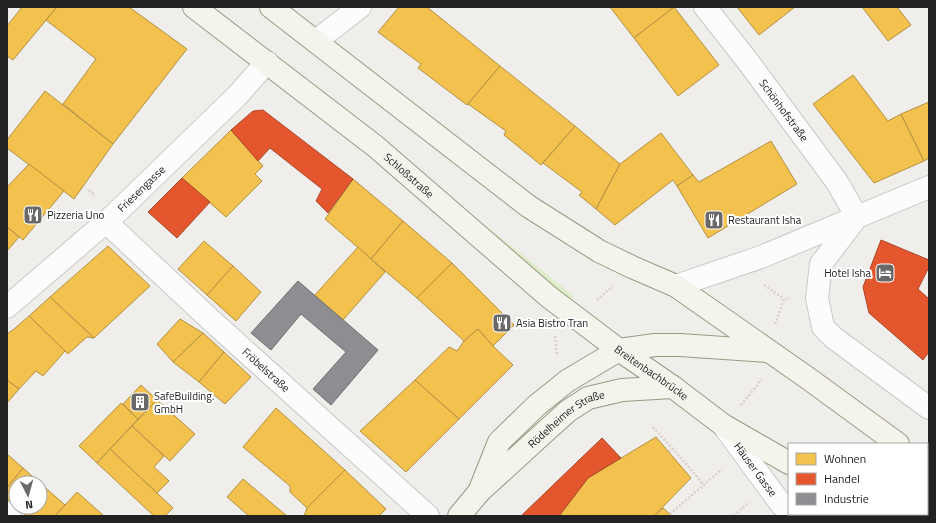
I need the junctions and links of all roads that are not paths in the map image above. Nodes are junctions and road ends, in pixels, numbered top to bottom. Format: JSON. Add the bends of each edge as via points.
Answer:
{"nodes":[{"id":1,"x":194,"y":7,"type":"edge"},
{"id":2,"x":271,"y":7,"type":"edge"},
{"id":3,"x":360,"y":7,"type":"edge"},
{"id":4,"x":705,"y":7,"type":"edge"},
{"id":5,"x":316,"y":41,"type":"junction"},
{"id":6,"x":267,"y":62,"type":"junction"},
{"id":7,"x":929,"y":186,"type":"edge"},
{"id":8,"x":857,"y":217,"type":"junction"},
{"id":9,"x":106,"y":222,"type":"junction"},
{"id":10,"x":676,"y":286,"type":"junction"},
{"id":11,"x":7,"y":307,"type":"edge"},
{"id":12,"x":619,"y":350,"type":"junction"},
{"id":13,"x":768,"y":351,"type":"junction"},
{"id":14,"x":673,"y":387,"type":"junction"},
{"id":15,"x":929,"y":408,"type":"edge"},
{"id":16,"x":723,"y":425,"type":"junction"},
{"id":17,"x":897,"y":443,"type":"edge"},
{"id":18,"x":788,"y":462,"type":"edge"},
{"id":19,"x":479,"y":492,"type":"junction"},
{"id":20,"x":788,"y":511,"type":"edge"},
{"id":21,"x":7,"y":514,"type":"edge"},
{"id":22,"x":10,"y":516,"type":"edge"},
{"id":23,"x":428,"y":516,"type":"edge"},
{"id":24,"x":459,"y":516,"type":"edge"}],
"edges":[{"from":1,"to":6,"type":"street","name":"Schloßstraße"},
{"from":2,"to":5,"type":"street"},
{"from":3,"to":5,"type":"street"},
{"from":4,"to":8,"type":"street","name":"Schönhofstraße","via":[[837,182]]},
{"from":5,"to":10,"type":"street","via":[[528,206],[599,251]]},
{"from":6,"to":9,"type":"street","name":"Friesengasse","via":[[237,96]]},
{"from":6,"to":12,"type":"street","name":"Schloßstraße","via":[[374,146],[548,297]]},
{"from":7,"to":8,"type":"street"},
{"from":8,"to":10,"type":"street","via":[[761,257]]},
{"from":8,"to":15,"type":"street","via":[[821,264],[817,298],[824,327],[834,338]]},
{"from":9,"to":11,"type":"street","name":"Friesengasse"},
{"from":9,"to":23,"type":"street","name":"Fröbelstraße"},
{"from":10,"to":13,"type":"street"},
{"from":12,"to":13,"type":"street","name":"Breitenbachbrücke","via":[[655,345],[680,345]]},
{"from":12,"to":14,"type":"street","name":"Breitenbachbrücke"},
{"from":12,"to":19,"type":"street","name":"Rödelheimer Straße","via":[[567,381],[503,437]]},
{"from":13,"to":17,"type":"street"},
{"from":14,"to":16,"type":"street","name":"Breitenbachbrücke"},
{"from":14,"to":19,"type":"street","name":"Rödelheimer Straße","via":[[622,390],[588,398],[568,411]]},
{"from":16,"to":18,"type":"street","name":"Breitenbachbrücke"},
{"from":16,"to":20,"type":"street","name":"Häuser Gasse"},
{"from":19,"to":24,"type":"street","name":"Rödelheimer Straße"},
{"from":21,"to":22,"type":"street"}]}
